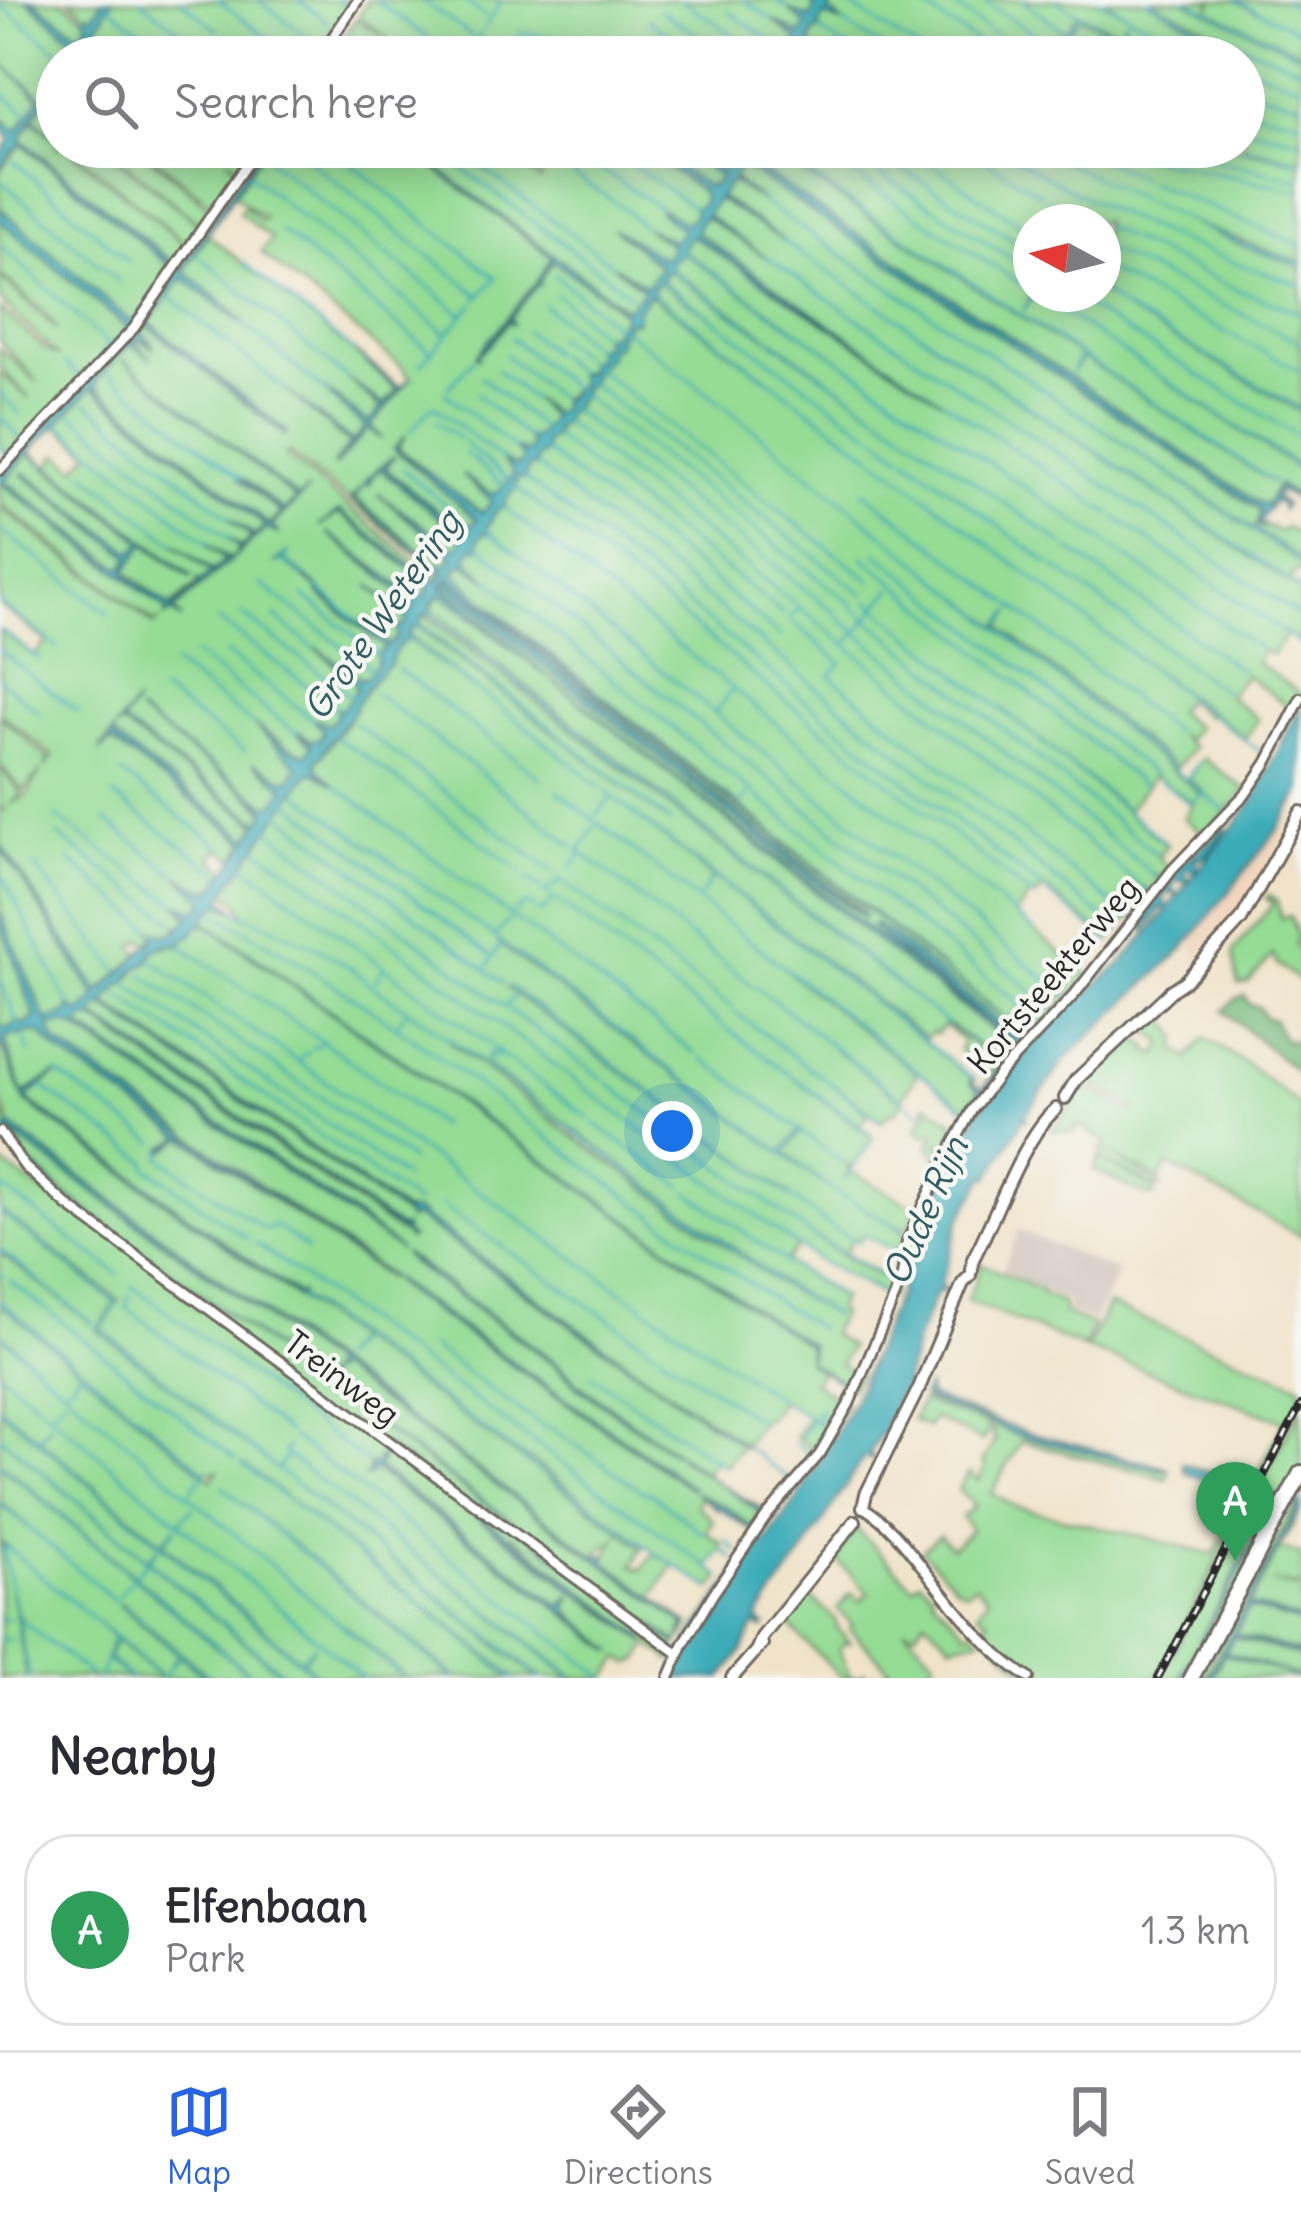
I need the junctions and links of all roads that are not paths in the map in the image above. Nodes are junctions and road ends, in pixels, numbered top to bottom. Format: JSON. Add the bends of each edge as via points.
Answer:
{"nodes":[{"id":1,"x":358,"y":0,"type":"edge"},
{"id":2,"x":333,"y":36,"type":"edge"},
{"id":3,"x":244,"y":168,"type":"edge"},
{"id":4,"x":0,"y":470,"type":"edge"},
{"id":5,"x":1301,"y":698,"type":"edge"},
{"id":6,"x":1301,"y":812,"type":"edge"},
{"id":7,"x":0,"y":1132,"type":"edge"},
{"id":8,"x":1301,"y":1473,"type":"edge"},
{"id":9,"x":1291,"y":1498,"type":"edge"},
{"id":10,"x":863,"y":1507,"type":"junction"},
{"id":11,"x":675,"y":1650,"type":"junction"},
{"id":12,"x":734,"y":1675,"type":"edge"},
{"id":13,"x":1025,"y":1677,"type":"edge"},
{"id":14,"x":669,"y":1678,"type":"edge"},
{"id":15,"x":1194,"y":1678,"type":"edge"}],
"edges":[{"from":1,"to":2,"type":"street"},
{"from":3,"to":4,"type":"street","via":[[133,330]]},
{"from":5,"to":11,"type":"street","name":"Kortsteekterweg","via":[[1246,793],[972,1110],[907,1242],[895,1296],[849,1404]]},
{"from":6,"to":10,"type":"main road","via":[[1222,944],[1082,1075],[1042,1124]]},
{"from":7,"to":11,"type":"street","name":"Treinweg","via":[[68,1205]]},
{"from":8,"to":9,"type":"highway"},
{"from":9,"to":15,"type":"highway"},
{"from":10,"to":12,"type":"main road"},
{"from":10,"to":13,"type":"street"},
{"from":11,"to":14,"type":"street","name":"Kortsteekterweg"}]}
